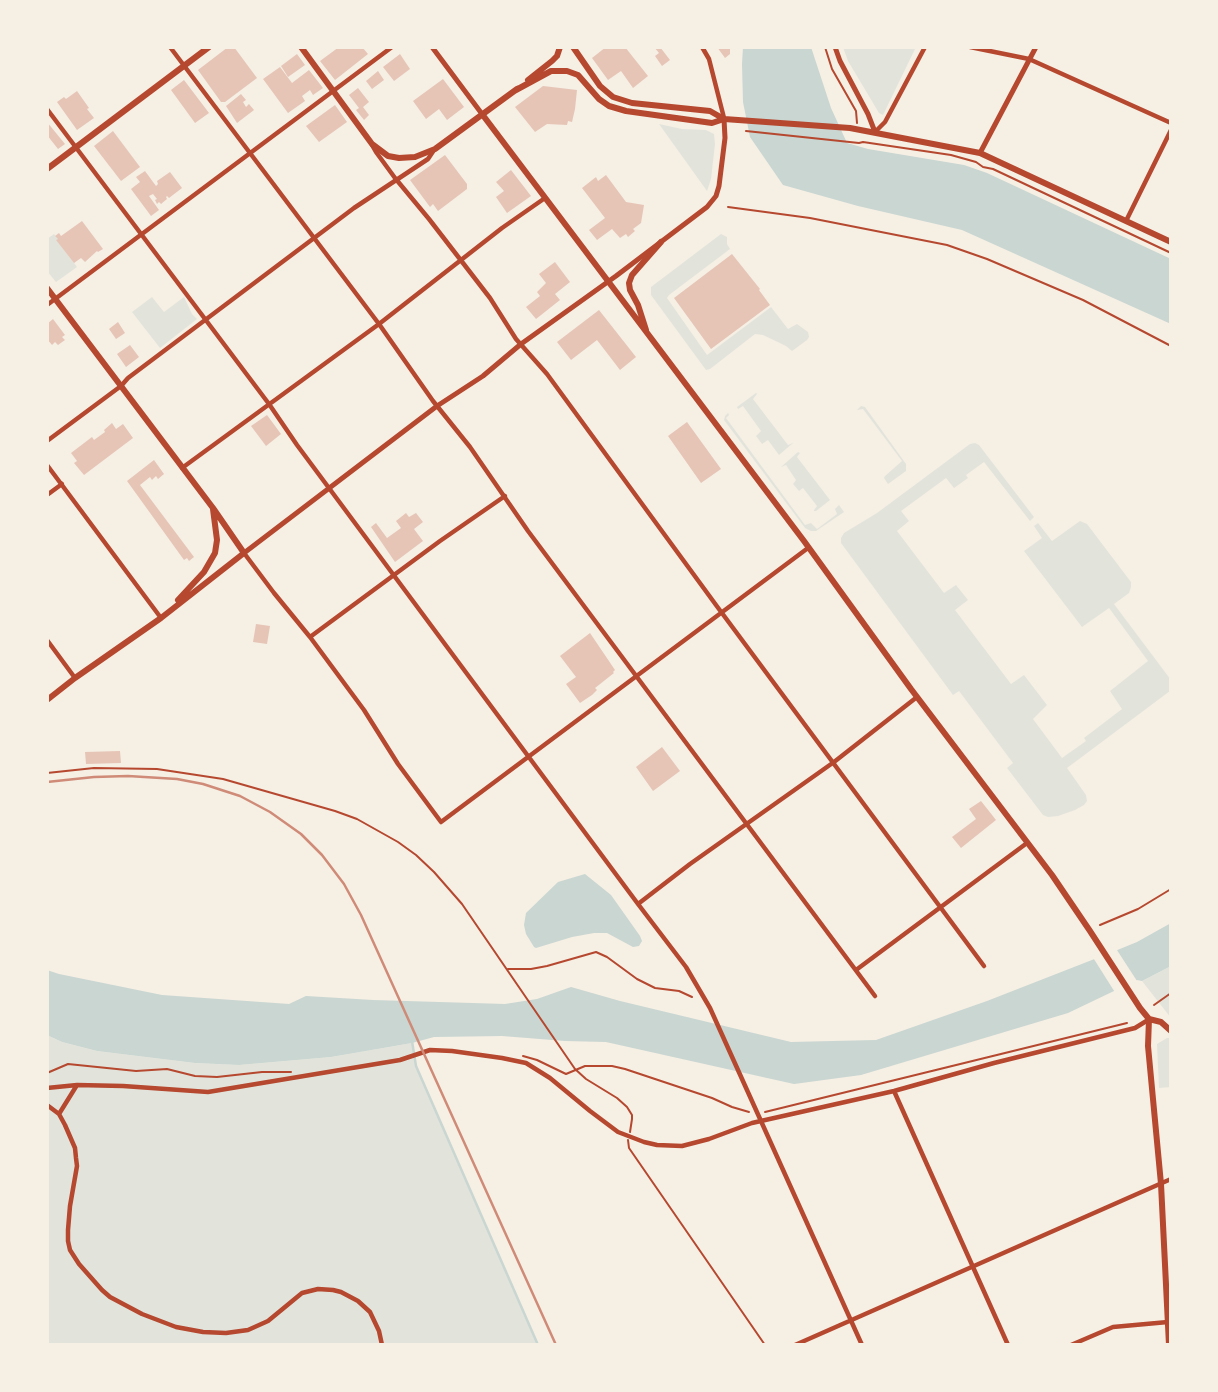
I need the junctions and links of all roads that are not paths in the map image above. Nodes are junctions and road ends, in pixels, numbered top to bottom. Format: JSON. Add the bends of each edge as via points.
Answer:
{"nodes":[{"id":1,"x":170,"y":47,"type":"edge"},
{"id":2,"x":209,"y":47,"type":"edge"},
{"id":3,"x":301,"y":47,"type":"edge"},
{"id":4,"x":392,"y":47,"type":"edge"},
{"id":5,"x":432,"y":47,"type":"edge"},
{"id":6,"x":560,"y":47,"type":"edge"},
{"id":7,"x":573,"y":47,"type":"edge"},
{"id":8,"x":702,"y":47,"type":"edge"},
{"id":9,"x":835,"y":47,"type":"edge"},
{"id":10,"x":925,"y":47,"type":"edge"},
{"id":11,"x":970,"y":47,"type":"edge"},
{"id":12,"x":1036,"y":47,"type":"edge"},
{"id":13,"x":1030,"y":59,"type":"junction"},
{"id":14,"x":184,"y":66,"type":"junction"},
{"id":15,"x":516,"y":90,"type":"junction"},
{"id":16,"x":333,"y":91,"type":"junction"},
{"id":17,"x":47,"y":108,"type":"edge"},
{"id":18,"x":482,"y":114,"type":"junction"},
{"id":19,"x":724,"y":119,"type":"junction"},
{"id":20,"x":1171,"y":123,"type":"edge"},
{"id":21,"x":1171,"y":130,"type":"edge"},
{"id":22,"x":875,"y":132,"type":"junction"},
{"id":23,"x":372,"y":144,"type":"junction"},
{"id":24,"x":77,"y":147,"type":"junction"},
{"id":25,"x":435,"y":149,"type":"junction"},
{"id":26,"x":981,"y":153,"type":"junction"},
{"id":27,"x":250,"y":154,"type":"junction"},
{"id":28,"x":47,"y":169,"type":"edge"},
{"id":29,"x":398,"y":180,"type":"junction"},
{"id":30,"x":545,"y":198,"type":"junction"},
{"id":31,"x":1126,"y":220,"type":"junction"},
{"id":32,"x":141,"y":234,"type":"junction"},
{"id":33,"x":314,"y":239,"type":"junction"},
{"id":34,"x":661,"y":242,"type":"junction"},
{"id":35,"x":1171,"y":242,"type":"edge"},
{"id":36,"x":460,"y":260,"type":"junction"},
{"id":37,"x":608,"y":282,"type":"junction"},
{"id":38,"x":47,"y":288,"type":"edge"},
{"id":39,"x":55,"y":299,"type":"junction"},
{"id":40,"x":47,"y":305,"type":"edge"},
{"id":41,"x":205,"y":320,"type":"junction"},
{"id":42,"x":379,"y":324,"type":"junction"},
{"id":43,"x":648,"y":335,"type":"junction"},
{"id":44,"x":521,"y":344,"type":"junction"},
{"id":45,"x":121,"y":386,"type":"junction"},
{"id":46,"x":269,"y":404,"type":"junction"},
{"id":47,"x":437,"y":406,"type":"junction"},
{"id":48,"x":47,"y":441,"type":"edge"},
{"id":49,"x":47,"y":465,"type":"edge"},
{"id":50,"x":183,"y":468,"type":"junction"},
{"id":51,"x":62,"y":484,"type":"junction"},
{"id":52,"x":329,"y":488,"type":"junction"},
{"id":53,"x":47,"y":495,"type":"edge"},
{"id":54,"x":505,"y":496,"type":"junction"},
{"id":55,"x":213,"y":508,"type":"junction"},
{"id":56,"x":808,"y":548,"type":"junction"},
{"id":57,"x":244,"y":553,"type":"junction"},
{"id":58,"x":395,"y":575,"type":"junction"},
{"id":59,"x":173,"y":608,"type":"junction"},
{"id":60,"x":721,"y":613,"type":"junction"},
{"id":61,"x":161,"y":618,"type":"junction"},
{"id":62,"x":310,"y":637,"type":"junction"},
{"id":63,"x":47,"y":640,"type":"edge"},
{"id":64,"x":636,"y":677,"type":"junction"},
{"id":65,"x":75,"y":678,"type":"junction"},
{"id":66,"x":917,"y":697,"type":"junction"},
{"id":67,"x":47,"y":700,"type":"edge"},
{"id":68,"x":528,"y":757,"type":"junction"},
{"id":69,"x":834,"y":762,"type":"junction"},
{"id":70,"x":747,"y":825,"type":"junction"},
{"id":71,"x":1027,"y":843,"type":"junction"},
{"id":72,"x":638,"y":904,"type":"junction"},
{"id":73,"x":940,"y":907,"type":"junction"},
{"id":74,"x":984,"y":966,"type":"dead end"},
{"id":75,"x":856,"y":970,"type":"junction"},
{"id":76,"x":875,"y":996,"type":"dead end"},
{"id":77,"x":1149,"y":1019,"type":"junction"},
{"id":78,"x":1171,"y":1031,"type":"edge"},
{"id":79,"x":77,"y":1085,"type":"junction"},
{"id":80,"x":47,"y":1088,"type":"edge"},
{"id":81,"x":894,"y":1091,"type":"junction"},
{"id":82,"x":47,"y":1105,"type":"edge"},
{"id":83,"x":59,"y":1114,"type":"junction"},
{"id":84,"x":761,"y":1121,"type":"junction"},
{"id":85,"x":1171,"y":1179,"type":"edge"},
{"id":86,"x":1161,"y":1184,"type":"junction"},
{"id":87,"x":972,"y":1268,"type":"junction"},
{"id":88,"x":851,"y":1320,"type":"junction"},
{"id":89,"x":1168,"y":1322,"type":"junction"},
{"id":90,"x":382,"y":1345,"type":"edge"},
{"id":91,"x":795,"y":1345,"type":"edge"},
{"id":92,"x":862,"y":1345,"type":"edge"},
{"id":93,"x":1008,"y":1345,"type":"edge"},
{"id":94,"x":1070,"y":1345,"type":"edge"},
{"id":95,"x":1170,"y":1345,"type":"edge"}],
"edges":[{"from":1,"to":14,"type":"street"},
{"from":2,"to":14,"type":"main road"},
{"from":3,"to":16,"type":"main road"},
{"from":4,"to":16,"type":"street"},
{"from":5,"to":18,"type":"street"},
{"from":6,"to":15,"type":"main road","via":[[552,61]]},
{"from":7,"to":19,"type":"main road","via":[[613,97],[709,111]]},
{"from":8,"to":19,"type":"street"},
{"from":9,"to":22,"type":"street"},
{"from":10,"to":22,"type":"street"},
{"from":11,"to":13,"type":"street"},
{"from":12,"to":13,"type":"street"},
{"from":13,"to":20,"type":"street"},
{"from":13,"to":26,"type":"street"},
{"from":14,"to":24,"type":"main road"},
{"from":14,"to":27,"type":"street"},
{"from":15,"to":18,"type":"main road"},
{"from":15,"to":19,"type":"main road","via":[[551,71],[567,71],[578,75],[599,99],[616,109],[712,123]]},
{"from":16,"to":23,"type":"main road"},
{"from":16,"to":27,"type":"street"},
{"from":17,"to":24,"type":"street"},
{"from":18,"to":25,"type":"main road"},
{"from":18,"to":30,"type":"main road"},
{"from":19,"to":22,"type":"main road"},
{"from":19,"to":34,"type":"street","via":[[716,196]]},
{"from":21,"to":31,"type":"street"},
{"from":22,"to":26,"type":"main road"},
{"from":23,"to":25,"type":"main road","via":[[388,156],[400,158]]},
{"from":23,"to":29,"type":"street"},
{"from":24,"to":28,"type":"main road"},
{"from":24,"to":32,"type":"street"},
{"from":25,"to":29,"type":"street"},
{"from":26,"to":31,"type":"main road"},
{"from":27,"to":32,"type":"street"},
{"from":27,"to":33,"type":"street"},
{"from":29,"to":33,"type":"street"},
{"from":29,"to":36,"type":"street"},
{"from":30,"to":36,"type":"street"},
{"from":30,"to":37,"type":"main road"},
{"from":31,"to":35,"type":"main road"},
{"from":32,"to":39,"type":"street"},
{"from":32,"to":41,"type":"street"},
{"from":33,"to":41,"type":"street"},
{"from":33,"to":42,"type":"street"},
{"from":34,"to":37,"type":"street"},
{"from":34,"to":43,"type":"main road","via":[[629,283]]},
{"from":36,"to":42,"type":"street"},
{"from":36,"to":44,"type":"street"},
{"from":37,"to":43,"type":"main road"},
{"from":37,"to":44,"type":"street"},
{"from":38,"to":39,"type":"main road"},
{"from":39,"to":40,"type":"street"},
{"from":39,"to":45,"type":"main road"},
{"from":41,"to":45,"type":"street"},
{"from":41,"to":46,"type":"street"},
{"from":42,"to":46,"type":"street"},
{"from":42,"to":47,"type":"street"},
{"from":43,"to":56,"type":"main road"},
{"from":44,"to":47,"type":"street"},
{"from":44,"to":60,"type":"street"},
{"from":45,"to":48,"type":"street"},
{"from":45,"to":50,"type":"main road"},
{"from":46,"to":50,"type":"street"},
{"from":46,"to":52,"type":"street"},
{"from":47,"to":52,"type":"street"},
{"from":47,"to":54,"type":"street"},
{"from":49,"to":51,"type":"street"},
{"from":50,"to":55,"type":"main road"},
{"from":51,"to":53,"type":"street"},
{"from":51,"to":61,"type":"street"},
{"from":52,"to":57,"type":"street"},
{"from":52,"to":58,"type":"street"},
{"from":54,"to":58,"type":"street"},
{"from":54,"to":64,"type":"street"},
{"from":55,"to":57,"type":"main road"},
{"from":55,"to":59,"type":"main road","via":[[215,553]]},
{"from":56,"to":60,"type":"street"},
{"from":56,"to":66,"type":"main road"},
{"from":57,"to":59,"type":"main road"},
{"from":57,"to":62,"type":"street"},
{"from":58,"to":62,"type":"street"},
{"from":58,"to":68,"type":"street"},
{"from":59,"to":61,"type":"main road"},
{"from":60,"to":64,"type":"street"},
{"from":60,"to":69,"type":"street"},
{"from":61,"to":65,"type":"main road"},
{"from":62,"to":68,"type":"street","via":[[441,822]]},
{"from":63,"to":65,"type":"street"},
{"from":64,"to":68,"type":"street"},
{"from":64,"to":70,"type":"street"},
{"from":65,"to":67,"type":"main road"},
{"from":66,"to":69,"type":"street"},
{"from":66,"to":71,"type":"main road"},
{"from":68,"to":72,"type":"street"},
{"from":69,"to":70,"type":"street"},
{"from":69,"to":73,"type":"street"},
{"from":70,"to":72,"type":"street"},
{"from":70,"to":75,"type":"street"},
{"from":71,"to":73,"type":"street"},
{"from":71,"to":77,"type":"main road"},
{"from":72,"to":84,"type":"street","via":[[686,967],[710,1008]]},
{"from":73,"to":74,"type":"street"},
{"from":73,"to":75,"type":"street"},
{"from":75,"to":76,"type":"street"},
{"from":77,"to":78,"type":"main road"},
{"from":77,"to":81,"type":"street","via":[[1135,1028]]},
{"from":77,"to":86,"type":"main road"},
{"from":79,"to":80,"type":"street"},
{"from":79,"to":83,"type":"street"},
{"from":79,"to":84,"type":"street","via":[[208,1093],[400,1060],[430,1050],[526,1063],[606,1124],[628,1137],[657,1145],[682,1146]]},
{"from":81,"to":84,"type":"street"},
{"from":81,"to":87,"type":"street"},
{"from":82,"to":83,"type":"street"},
{"from":83,"to":90,"type":"street","via":[[72,1139],[77,1166],[68,1230],[70,1250],[110,1297],[163,1323],[191,1331],[226,1333],[268,1321],[302,1293],[332,1290],[358,1301],[370,1312]]},
{"from":84,"to":88,"type":"street"},
{"from":85,"to":86,"type":"street"},
{"from":86,"to":87,"type":"street"},
{"from":86,"to":89,"type":"main road"},
{"from":87,"to":88,"type":"street"},
{"from":87,"to":93,"type":"street"},
{"from":88,"to":91,"type":"street"},
{"from":88,"to":92,"type":"street"},
{"from":89,"to":94,"type":"street","via":[[1113,1327]]},
{"from":89,"to":95,"type":"main road"}]}
